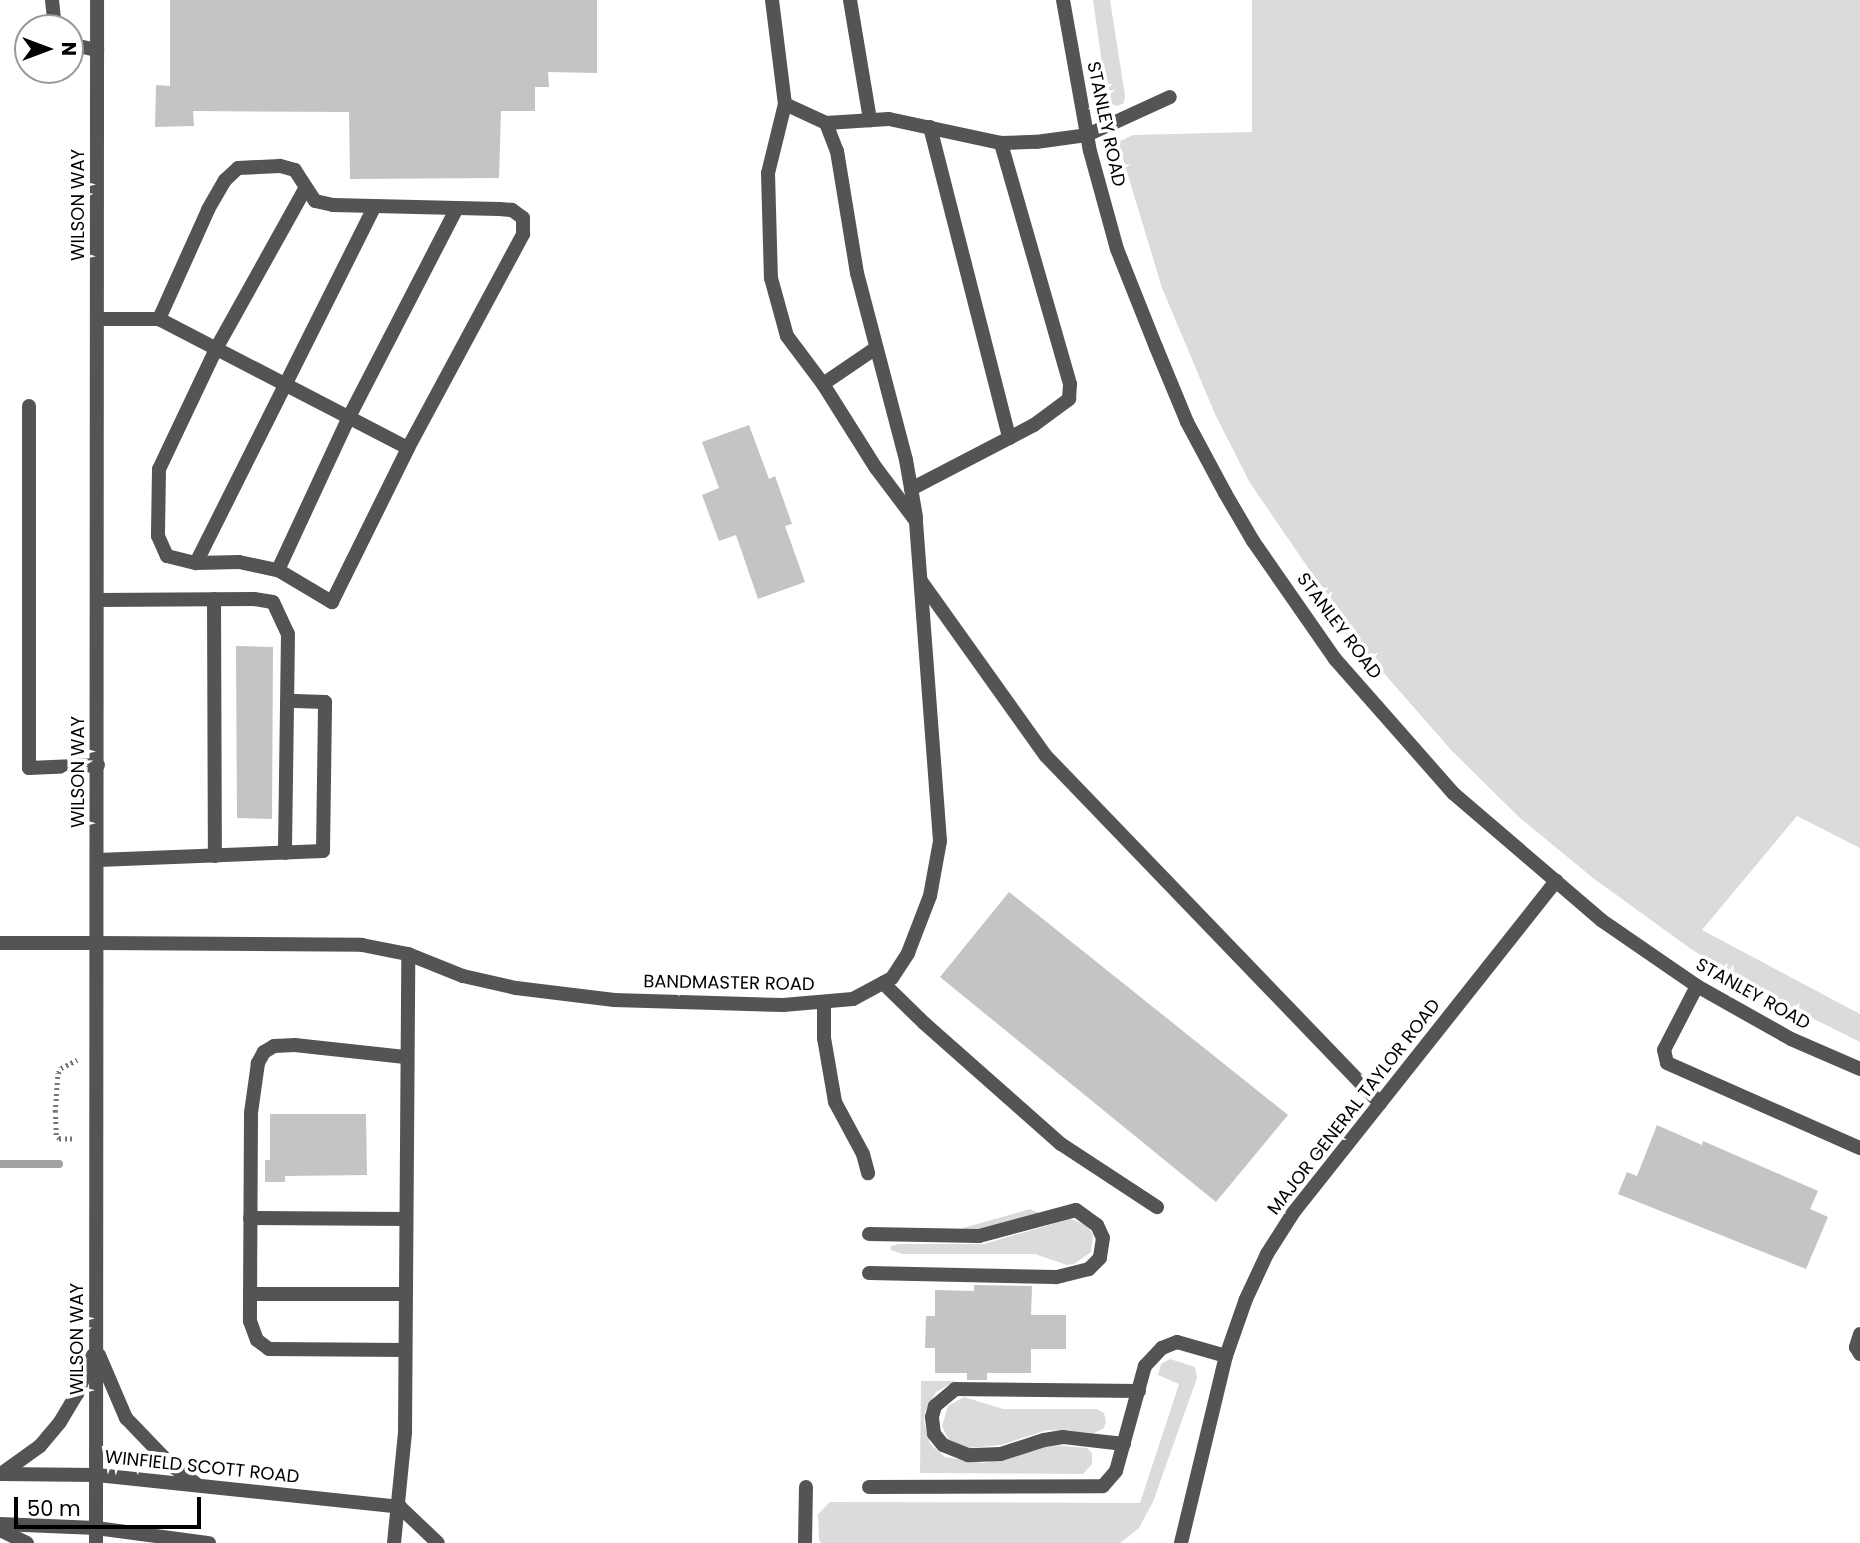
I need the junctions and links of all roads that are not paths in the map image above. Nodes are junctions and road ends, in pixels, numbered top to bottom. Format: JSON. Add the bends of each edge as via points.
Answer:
{"nodes":[{"id":1,"x":97,"y":0,"type":"edge"},
{"id":2,"x":772,"y":0,"type":"edge"},
{"id":3,"x":850,"y":0,"type":"edge"},
{"id":4,"x":1063,"y":0,"type":"edge"},
{"id":5,"x":84,"y":47,"type":"edge"},
{"id":6,"x":97,"y":50,"type":"junction"},
{"id":7,"x":1170,"y":97,"type":"dead end"},
{"id":8,"x":785,"y":104,"type":"junction"},
{"id":9,"x":870,"y":120,"type":"junction"},
{"id":10,"x":826,"y":123,"type":"junction"},
{"id":11,"x":930,"y":127,"type":"junction"},
{"id":12,"x":1087,"y":135,"type":"junction"},
{"id":13,"x":1001,"y":143,"type":"junction"},
{"id":14,"x":305,"y":189,"type":"junction"},
{"id":15,"x":375,"y":206,"type":"junction"},
{"id":16,"x":457,"y":208,"type":"junction"},
{"id":17,"x":97,"y":319,"type":"junction"},
{"id":18,"x":159,"y":319,"type":"junction"},
{"id":19,"x":218,"y":348,"type":"junction"},
{"id":20,"x":876,"y":348,"type":"junction"},
{"id":21,"x":286,"y":384,"type":"junction"},
{"id":22,"x":822,"y":384,"type":"junction"},
{"id":23,"x":29,"y":406,"type":"dead end"},
{"id":24,"x":349,"y":417,"type":"junction"},
{"id":25,"x":1009,"y":438,"type":"junction"},
{"id":26,"x":408,"y":448,"type":"junction"},
{"id":27,"x":911,"y":489,"type":"junction"},
{"id":28,"x":916,"y":520,"type":"junction"},
{"id":29,"x":196,"y":563,"type":"junction"},
{"id":30,"x":278,"y":570,"type":"junction"},
{"id":31,"x":921,"y":582,"type":"junction"},
{"id":32,"x":214,"y":599,"type":"junction"},
{"id":33,"x":97,"y":600,"type":"junction"},
{"id":34,"x":288,"y":701,"type":"junction"},
{"id":35,"x":98,"y":765,"type":"junction"},
{"id":36,"x":285,"y":853,"type":"junction"},
{"id":37,"x":215,"y":856,"type":"junction"},
{"id":38,"x":98,"y":860,"type":"junction"},
{"id":39,"x":1556,"y":881,"type":"junction"},
{"id":40,"x":0,"y":943,"type":"edge"},
{"id":41,"x":98,"y":943,"type":"junction"},
{"id":42,"x":408,"y":954,"type":"junction"},
{"id":43,"x":883,"y":983,"type":"junction"},
{"id":44,"x":1697,"y":986,"type":"junction"},
{"id":45,"x":824,"y":1003,"type":"junction"},
{"id":46,"x":405,"y":1057,"type":"junction"},
{"id":47,"x":1860,"y":1069,"type":"edge"},
{"id":48,"x":1380,"y":1103,"type":"junction"},
{"id":49,"x":1860,"y":1148,"type":"edge"},
{"id":50,"x":868,"y":1173,"type":"dead end"},
{"id":51,"x":1157,"y":1207,"type":"dead end"},
{"id":52,"x":250,"y":1218,"type":"junction"},
{"id":53,"x":405,"y":1219,"type":"junction"},
{"id":54,"x":869,"y":1234,"type":"dead end"},
{"id":55,"x":869,"y":1273,"type":"dead end"},
{"id":56,"x":250,"y":1294,"type":"junction"},
{"id":57,"x":405,"y":1294,"type":"junction"},
{"id":58,"x":1860,"y":1334,"type":"edge"},
{"id":59,"x":96,"y":1347,"type":"junction"},
{"id":60,"x":405,"y":1350,"type":"junction"},
{"id":61,"x":1860,"y":1353,"type":"edge"},
{"id":62,"x":1226,"y":1356,"type":"junction"},
{"id":63,"x":1139,"y":1391,"type":"junction"},
{"id":64,"x":1125,"y":1444,"type":"junction"},
{"id":65,"x":1,"y":1474,"type":"edge"},
{"id":66,"x":97,"y":1475,"type":"junction"},
{"id":67,"x":197,"y":1485,"type":"junction"},
{"id":68,"x":806,"y":1487,"type":"dead end"},
{"id":69,"x":869,"y":1487,"type":"dead end"},
{"id":70,"x":400,"y":1507,"type":"junction"},
{"id":71,"x":0,"y":1527,"type":"edge"},
{"id":72,"x":96,"y":1535,"type":"edge"},
{"id":73,"x":27,"y":1543,"type":"edge"},
{"id":74,"x":209,"y":1543,"type":"edge"},
{"id":75,"x":394,"y":1543,"type":"edge"},
{"id":76,"x":438,"y":1543,"type":"edge"},
{"id":77,"x":805,"y":1543,"type":"edge"},
{"id":78,"x":1181,"y":1543,"type":"edge"}],
"edges":[{"from":1,"to":6,"type":"street","name":"WILSON WAY"},
{"from":2,"to":8,"type":"street"},
{"from":3,"to":9,"type":"street"},
{"from":4,"to":12,"type":"street","name":"STANLEY ROAD"},
{"from":5,"to":6,"type":"street"},
{"from":6,"to":17,"type":"street","name":"WILSON WAY"},
{"from":7,"to":12,"type":"street"},
{"from":8,"to":10,"type":"street"},
{"from":8,"to":22,"type":"street","via":[[768,173],[771,278],[787,336]]},
{"from":9,"to":10,"type":"street"},
{"from":9,"to":11,"type":"street"},
{"from":10,"to":20,"type":"street","name":"BANDMASTER ROAD","via":[[837,152],[857,273]]},
{"from":11,"to":13,"type":"street"},
{"from":11,"to":25,"type":"street"},
{"from":12,"to":13,"type":"street"},
{"from":12,"to":39,"type":"street","name":"STANLEY ROAD","via":[[1117,249],[1156,348],[1187,422],[1252,541],[1335,659],[1444,783]]},
{"from":13,"to":25,"type":"street","via":[[1070,384],[1069,399]]},
{"from":14,"to":15,"type":"street","via":[[324,203]]},
{"from":14,"to":18,"type":"street","via":[[295,170],[238,167],[208,210]]},
{"from":14,"to":19,"type":"street"},
{"from":15,"to":16,"type":"street"},
{"from":15,"to":21,"type":"street"},
{"from":16,"to":24,"type":"street"},
{"from":16,"to":26,"type":"street","via":[[512,210],[523,218],[523,234]]},
{"from":17,"to":18,"type":"street"},
{"from":17,"to":33,"type":"street","name":"WILSON WAY"},
{"from":18,"to":19,"type":"street"},
{"from":19,"to":21,"type":"street"},
{"from":19,"to":29,"type":"street","via":[[159,469],[158,536],[167,556]]},
{"from":20,"to":22,"type":"street"},
{"from":20,"to":27,"type":"street","name":"BANDMASTER ROAD"},
{"from":21,"to":24,"type":"street"},
{"from":21,"to":29,"type":"street"},
{"from":22,"to":28,"type":"street"},
{"from":23,"to":35,"type":"street","via":[[29,768]]},
{"from":24,"to":26,"type":"street"},
{"from":24,"to":30,"type":"street"},
{"from":25,"to":27,"type":"street"},
{"from":26,"to":30,"type":"street","via":[[332,602]]},
{"from":27,"to":28,"type":"street","name":"BANDMASTER ROAD"},
{"from":28,"to":31,"type":"street","name":"BANDMASTER ROAD"},
{"from":29,"to":30,"type":"street","via":[[239,562]]},
{"from":31,"to":43,"type":"street","name":"BANDMASTER ROAD","via":[[940,841],[920,927],[892,978]]},
{"from":31,"to":48,"type":"street","via":[[1046,756]]},
{"from":32,"to":33,"type":"street"},
{"from":32,"to":34,"type":"street","via":[[273,602],[288,634]]},
{"from":32,"to":37,"type":"street"},
{"from":33,"to":35,"type":"street","name":"WILSON WAY"},
{"from":34,"to":36,"type":"street"},
{"from":34,"to":36,"type":"street","via":[[325,702],[323,851]]},
{"from":35,"to":38,"type":"street","name":"WILSON WAY"},
{"from":36,"to":37,"type":"street"},
{"from":37,"to":38,"type":"street"},
{"from":38,"to":41,"type":"street","name":"WILSON WAY"},
{"from":39,"to":44,"type":"street","name":"STANLEY ROAD","via":[[1601,920]]},
{"from":39,"to":48,"type":"street","name":"MAJOR GENERAL TAYLOR ROAD"},
{"from":40,"to":41,"type":"street","name":"BANDMASTER ROAD"},
{"from":41,"to":42,"type":"street","name":"BANDMASTER ROAD","via":[[362,945]]},
{"from":41,"to":59,"type":"street","name":"WILSON WAY"},
{"from":42,"to":45,"type":"street","name":"BANDMASTER ROAD","via":[[463,976],[516,988],[614,1000]]},
{"from":42,"to":46,"type":"street"},
{"from":43,"to":45,"type":"street","name":"BANDMASTER ROAD","via":[[853,999]]},
{"from":43,"to":51,"type":"street","via":[[1061,1144]]},
{"from":44,"to":47,"type":"street","name":"STANLEY ROAD","via":[[1791,1039]]},
{"from":44,"to":49,"type":"street","via":[[1664,1051],[1667,1063]]},
{"from":45,"to":50,"type":"street","via":[[824,1038],[835,1102]]},
{"from":46,"to":52,"type":"street","via":[[295,1045],[274,1046],[264,1052],[258,1063],[251,1113]]},
{"from":46,"to":53,"type":"street"},
{"from":48,"to":62,"type":"street","name":"MAJOR GENERAL TAYLOR ROAD","via":[[1293,1213],[1267,1254]]},
{"from":52,"to":53,"type":"street"},
{"from":52,"to":56,"type":"street"},
{"from":53,"to":57,"type":"street"},
{"from":54,"to":55,"type":"street","via":[[979,1236],[1076,1210],[1097,1225],[1103,1238],[1100,1258],[1089,1269],[1056,1277]]},
{"from":56,"to":57,"type":"street"},
{"from":56,"to":60,"type":"street","via":[[250,1321],[257,1340],[269,1349]]},
{"from":57,"to":60,"type":"street"},
{"from":58,"to":61,"type":"street","via":[[1856,1347]]},
{"from":59,"to":65,"type":"street","via":[[60,1422],[40,1446]]},
{"from":59,"to":66,"type":"street","name":"WILSON WAY"},
{"from":59,"to":67,"type":"street","via":[[126,1418]]},
{"from":60,"to":70,"type":"street"},
{"from":62,"to":63,"type":"street","via":[[1177,1342],[1162,1348],[1145,1366]]},
{"from":62,"to":78,"type":"street","name":"MAJOR GENERAL TAYLOR ROAD"},
{"from":63,"to":64,"type":"street"},
{"from":63,"to":64,"type":"street","via":[[955,1389],[935,1406],[932,1417],[934,1434],[943,1445],[968,1455],[1001,1454],[1063,1437]]},
{"from":64,"to":69,"type":"street","via":[[1116,1471],[1103,1486]]},
{"from":65,"to":66,"type":"street","name":"WINFIELD SCOTT ROAD"},
{"from":66,"to":67,"type":"street","name":"WINFIELD SCOTT ROAD"},
{"from":66,"to":72,"type":"street","name":"WILSON WAY"},
{"from":67,"to":70,"type":"street","name":"WINFIELD SCOTT ROAD"},
{"from":68,"to":77,"type":"street"},
{"from":70,"to":75,"type":"street"},
{"from":70,"to":76,"type":"street"},
{"from":71,"to":72,"type":"street"},
{"from":71,"to":73,"type":"street"},
{"from":72,"to":74,"type":"street"}]}
